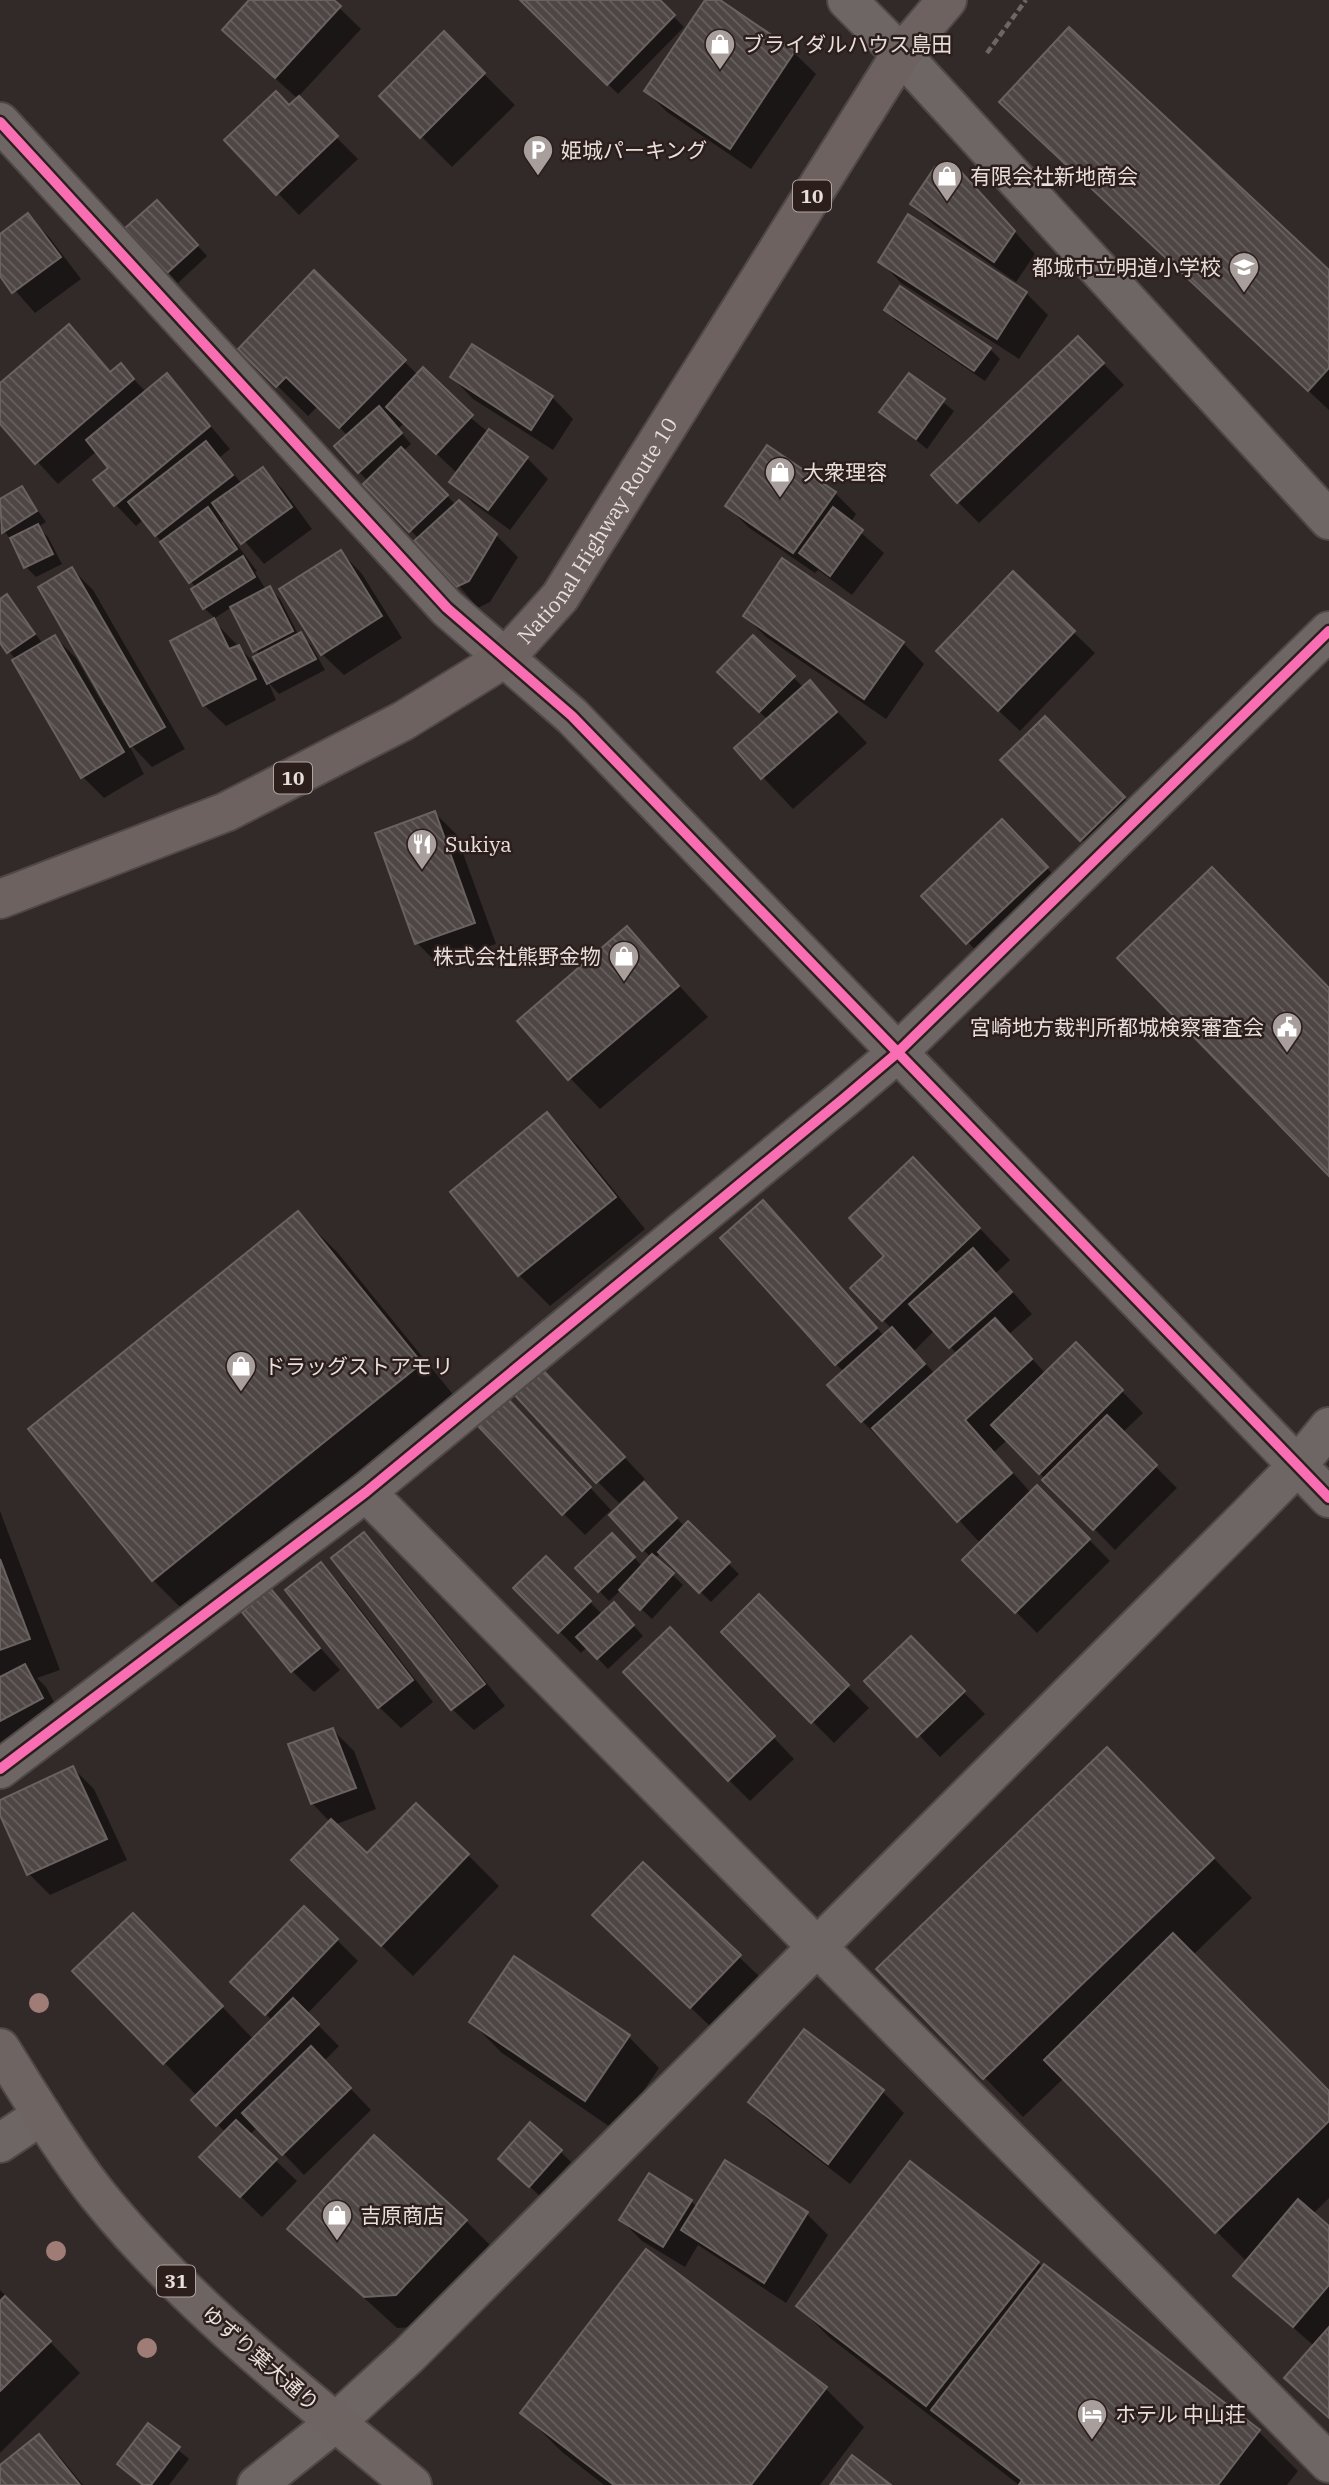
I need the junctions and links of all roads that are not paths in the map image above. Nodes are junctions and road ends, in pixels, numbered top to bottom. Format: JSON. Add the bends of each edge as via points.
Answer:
{"nodes":[{"id":1,"x":847,"y":0,"type":"edge"},
{"id":2,"x":947,"y":0,"type":"edge"},
{"id":3,"x":901,"y":54,"type":"junction"},
{"id":4,"x":0,"y":122,"type":"edge"},
{"id":5,"x":1329,"y":520,"type":"edge"},
{"id":6,"x":1329,"y":631,"type":"edge"},
{"id":7,"x":505,"y":657,"type":"junction"},
{"id":8,"x":0,"y":899,"type":"edge"},
{"id":9,"x":896,"y":1054,"type":"junction"},
{"id":10,"x":1329,"y":1427,"type":"edge"},
{"id":11,"x":1297,"y":1466,"type":"junction"},
{"id":12,"x":366,"y":1492,"type":"junction"},
{"id":13,"x":1329,"y":1498,"type":"edge"},
{"id":14,"x":0,"y":1769,"type":"edge"},
{"id":15,"x":818,"y":1948,"type":"junction"},
{"id":16,"x":0,"y":2048,"type":"edge"},
{"id":17,"x":42,"y":2115,"type":"junction"},
{"id":18,"x":0,"y":2143,"type":"edge"},
{"id":19,"x":336,"y":2422,"type":"junction"},
{"id":20,"x":1329,"y":2463,"type":"edge"},
{"id":21,"x":257,"y":2485,"type":"edge"},
{"id":22,"x":412,"y":2485,"type":"edge"}],
"edges":[{"from":1,"to":3,"type":"street"},
{"from":2,"to":3,"type":"highway","name":"National Highway Route 10","number":"10"},
{"from":3,"to":5,"type":"street"},
{"from":3,"to":7,"type":"highway","name":"National Highway Route 10","number":"10","via":[[560,597]]},
{"from":4,"to":7,"type":"street","via":[[447,608]]},
{"from":6,"to":9,"type":"street"},
{"from":7,"to":8,"type":"highway","name":"National Highway Route 10","number":"10","via":[[415,715],[226,813]]},
{"from":7,"to":9,"type":"street","via":[[572,716]]},
{"from":9,"to":11,"type":"street"},
{"from":9,"to":12,"type":"street"},
{"from":10,"to":11,"type":"street"},
{"from":11,"to":13,"type":"street"},
{"from":11,"to":15,"type":"street"},
{"from":12,"to":14,"type":"street"},
{"from":12,"to":15,"type":"street"},
{"from":15,"to":19,"type":"street"},
{"from":15,"to":20,"type":"street"},
{"from":16,"to":17,"type":"main road","name":"ゆずり葉大通り","number":"31"},
{"from":17,"to":18,"type":"street"},
{"from":17,"to":19,"type":"main road","name":"ゆずり葉大通り","number":"31","via":[[97,2193],[160,2264],[218,2323]]},
{"from":19,"to":21,"type":"street"},
{"from":19,"to":22,"type":"main road","name":"ゆずり葉大通り","number":"31"}]}
